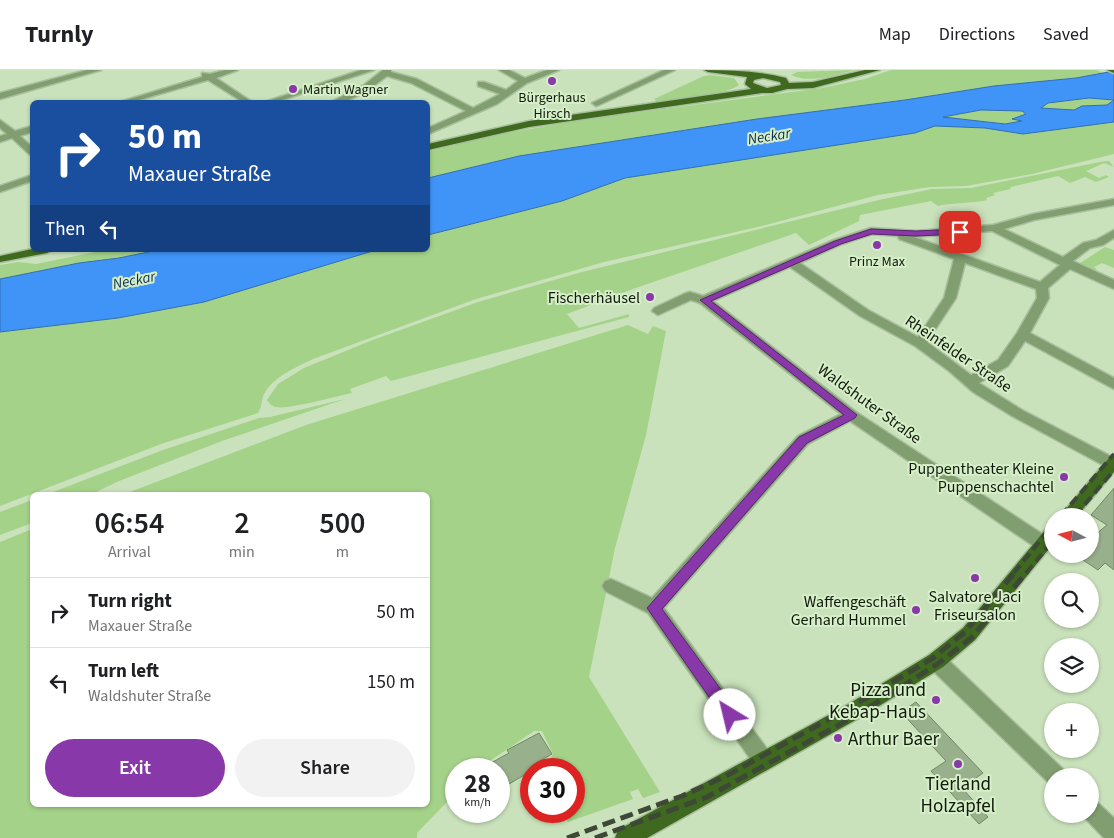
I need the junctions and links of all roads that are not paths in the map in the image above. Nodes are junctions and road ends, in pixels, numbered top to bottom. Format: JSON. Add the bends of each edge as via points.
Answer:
{"nodes":[{"id":1,"x":198,"y":70,"type":"edge"},
{"id":2,"x":234,"y":70,"type":"edge"},
{"id":3,"x":370,"y":70,"type":"edge"},
{"id":4,"x":503,"y":70,"type":"edge"},
{"id":5,"x":555,"y":70,"type":"edge"},
{"id":6,"x":667,"y":70,"type":"edge"},
{"id":7,"x":708,"y":70,"type":"edge"},
{"id":8,"x":876,"y":70,"type":"edge"},
{"id":9,"x":91,"y":71,"type":"edge"},
{"id":10,"x":386,"y":71,"type":"edge"},
{"id":11,"x":209,"y":77,"type":"junction"},
{"id":12,"x":524,"y":81,"type":"junction"},
{"id":13,"x":752,"y":81,"type":"junction"},
{"id":14,"x":481,"y":84,"type":"dead end"},
{"id":15,"x":785,"y":84,"type":"junction"},
{"id":16,"x":762,"y":90,"type":"junction"},
{"id":17,"x":507,"y":93,"type":"junction"},
{"id":18,"x":736,"y":94,"type":"junction"},
{"id":19,"x":0,"y":96,"type":"edge"},
{"id":20,"x":131,"y":100,"type":"edge"},
{"id":21,"x":245,"y":100,"type":"edge"},
{"id":22,"x":275,"y":100,"type":"edge"},
{"id":23,"x":339,"y":100,"type":"edge"},
{"id":24,"x":596,"y":103,"type":"dead end"},
{"id":25,"x":473,"y":111,"type":"junction"},
{"id":26,"x":0,"y":123,"type":"edge"},
{"id":27,"x":30,"y":130,"type":"edge"},
{"id":28,"x":430,"y":130,"type":"edge"},
{"id":29,"x":13,"y":135,"type":"junction"},
{"id":30,"x":0,"y":139,"type":"edge"},
{"id":31,"x":430,"y":147,"type":"edge"},
{"id":32,"x":30,"y":150,"type":"edge"},
{"id":33,"x":30,"y":179,"type":"edge"},
{"id":34,"x":0,"y":189,"type":"edge"},
{"id":35,"x":1114,"y":202,"type":"edge"},
{"id":36,"x":994,"y":228,"type":"junction"},
{"id":37,"x":892,"y":233,"type":"junction"},
{"id":38,"x":1114,"y":233,"type":"edge"},
{"id":39,"x":37,"y":252,"type":"edge"},
{"id":40,"x":0,"y":259,"type":"edge"},
{"id":41,"x":960,"y":259,"type":"junction"},
{"id":42,"x":791,"y":262,"type":"junction"},
{"id":43,"x":1066,"y":263,"type":"junction"},
{"id":44,"x":1114,"y":285,"type":"edge"},
{"id":45,"x":1042,"y":287,"type":"junction"},
{"id":46,"x":704,"y":300,"type":"junction"},
{"id":47,"x":658,"y":311,"type":"dead end"},
{"id":48,"x":1023,"y":334,"type":"junction"},
{"id":49,"x":920,"y":343,"type":"junction"},
{"id":50,"x":970,"y":382,"type":"junction"},
{"id":51,"x":1114,"y":384,"type":"edge"},
{"id":52,"x":852,"y":415,"type":"junction"},
{"id":53,"x":1114,"y":464,"type":"edge"},
{"id":54,"x":1075,"y":508,"type":"edge"},
{"id":55,"x":1044,"y":536,"type":"edge"},
{"id":56,"x":1044,"y":544,"type":"edge"},
{"id":57,"x":610,"y":586,"type":"dead end"},
{"id":58,"x":654,"y":608,"type":"junction"},
{"id":59,"x":936,"y":661,"type":"junction"},
{"id":60,"x":762,"y":760,"type":"junction"},
{"id":61,"x":1048,"y":768,"type":"edge"},
{"id":62,"x":1099,"y":818,"type":"edge"},
{"id":63,"x":1114,"y":832,"type":"edge"},
{"id":64,"x":626,"y":838,"type":"edge"}],
"edges":[{"from":1,"to":11,"type":"street"},
{"from":2,"to":11,"type":"street"},
{"from":3,"to":22,"type":"street"},
{"from":4,"to":12,"type":"street"},
{"from":5,"to":12,"type":"street"},
{"from":6,"to":24,"type":"street"},
{"from":7,"to":13,"type":"main road","via":[[723,71]]},
{"from":8,"to":15,"type":"main road","via":[[813,85]]},
{"from":9,"to":19,"type":"street"},
{"from":10,"to":23,"type":"street","via":[[367,87]]},
{"from":10,"to":25,"type":"street","via":[[414,81]]},
{"from":11,"to":20,"type":"street"},
{"from":11,"to":21,"type":"street"},
{"from":12,"to":17,"type":"street"},
{"from":13,"to":15,"type":"main road","via":[[772,76]]},
{"from":13,"to":16,"type":"main road"},
{"from":13,"to":18,"type":"main road"},
{"from":14,"to":17,"type":"street"},
{"from":15,"to":16,"type":"main road","via":[[773,90]]},
{"from":16,"to":18,"type":"main road"},
{"from":17,"to":25,"type":"street"},
{"from":18,"to":31,"type":"main road","via":[[521,126]]},
{"from":25,"to":28,"type":"street"},
{"from":26,"to":29,"type":"street"},
{"from":27,"to":29,"type":"street"},
{"from":29,"to":30,"type":"street"},
{"from":29,"to":32,"type":"street"},
{"from":33,"to":34,"type":"street"},
{"from":35,"to":36,"type":"street"},
{"from":36,"to":37,"type":"street"},
{"from":36,"to":43,"type":"street"},
{"from":37,"to":41,"type":"street"},
{"from":37,"to":42,"type":"street","via":[[871,232]]},
{"from":38,"to":43,"type":"street","via":[[1099,243],[1086,245]]},
{"from":39,"to":40,"type":"main road"},
{"from":41,"to":45,"type":"street"},
{"from":41,"to":49,"type":"street","via":[[950,298]]},
{"from":42,"to":46,"type":"street"},
{"from":42,"to":49,"type":"street","name":"Rheinfelder Straße","via":[[864,312]]},
{"from":43,"to":44,"type":"street"},
{"from":43,"to":45,"type":"street"},
{"from":45,"to":48,"type":"street","via":[[1043,298]]},
{"from":46,"to":47,"type":"street","via":[[690,296]]},
{"from":46,"to":52,"type":"street","name":"Waldshuter Straße"},
{"from":48,"to":50,"type":"street","via":[[1002,363]]},
{"from":48,"to":51,"type":"street"},
{"from":49,"to":50,"type":"street","name":"Rheinfelder Straße"},
{"from":50,"to":53,"type":"street","name":"Rheinfelder Straße","via":[[1017,413]]},
{"from":52,"to":55,"type":"street","name":"Waldshuter Straße"},
{"from":52,"to":58,"type":"street","via":[[803,440]]},
{"from":53,"to":54,"type":"main road"},
{"from":56,"to":59,"type":"main road","via":[[969,634]]},
{"from":57,"to":58,"type":"street"},
{"from":58,"to":60,"type":"street"},
{"from":59,"to":60,"type":"main road","via":[[854,711]]},
{"from":59,"to":61,"type":"street"},
{"from":60,"to":64,"type":"main road"},
{"from":62,"to":63,"type":"street"}]}
